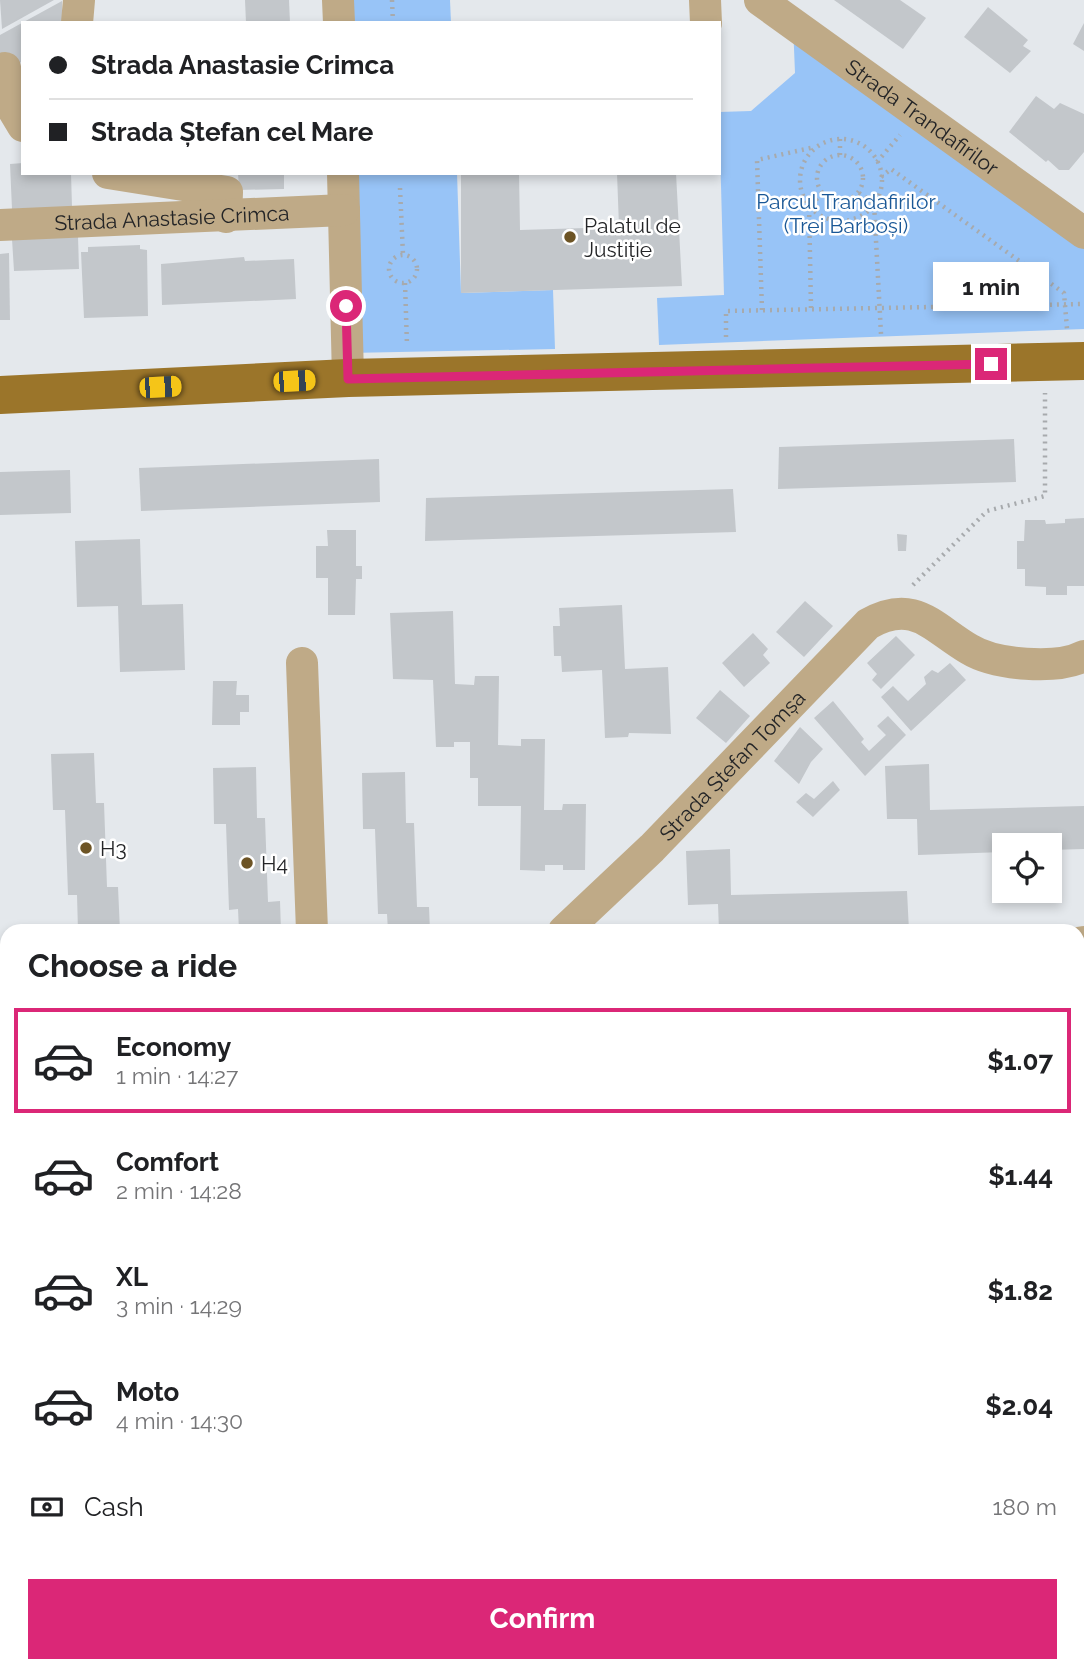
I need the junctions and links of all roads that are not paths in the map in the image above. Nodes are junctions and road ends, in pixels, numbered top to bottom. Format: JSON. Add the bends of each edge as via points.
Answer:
{"nodes":[{"id":1,"x":79,"y":0,"type":"edge"},
{"id":2,"x":338,"y":0,"type":"edge"},
{"id":3,"x":705,"y":0,"type":"edge"},
{"id":4,"x":760,"y":0,"type":"edge"},
{"id":5,"x":77,"y":21,"type":"edge"},
{"id":6,"x":339,"y":21,"type":"edge"},
{"id":7,"x":706,"y":21,"type":"edge"},
{"id":8,"x":5,"y":68,"type":"dead end"},
{"id":9,"x":21,"y":123,"type":"edge"},
{"id":10,"x":121,"y":175,"type":"edge"},
{"id":11,"x":343,"y":175,"type":"edge"},
{"id":12,"x":344,"y":210,"type":"junction"},
{"id":13,"x":226,"y":216,"type":"junction"},
{"id":14,"x":0,"y":225,"type":"edge"},
{"id":15,"x":1084,"y":233,"type":"edge"},
{"id":16,"x":1066,"y":362,"type":"edge"},
{"id":17,"x":348,"y":379,"type":"junction"},
{"id":18,"x":0,"y":395,"type":"edge"},
{"id":19,"x":1084,"y":656,"type":"edge"},
{"id":20,"x":302,"y":663,"type":"dead end"},
{"id":21,"x":312,"y":924,"type":"edge"},
{"id":22,"x":571,"y":924,"type":"edge"}],
"edges":[{"from":1,"to":5,"type":"street"},
{"from":2,"to":6,"type":"street"},
{"from":3,"to":7,"type":"street"},
{"from":4,"to":15,"type":"street","name":"Strada Trandafirilor"},
{"from":8,"to":9,"type":"street","via":[[13,111]]},
{"from":10,"to":13,"type":"street","via":[[227,192]]},
{"from":11,"to":12,"type":"street"},
{"from":12,"to":13,"type":"street","name":"Strada Anastasie Crimca"},
{"from":12,"to":17,"type":"street"},
{"from":13,"to":14,"type":"street","name":"Strada Anastasie Crimca"},
{"from":16,"to":17,"type":"main road"},
{"from":17,"to":18,"type":"main road"},
{"from":19,"to":22,"type":"street","name":"Strada Ștefan Tomșa","via":[[1058,664],[1031,664],[971,651],[921,616],[893,614],[868,624],[652,848]]},
{"from":20,"to":21,"type":"street"}]}
